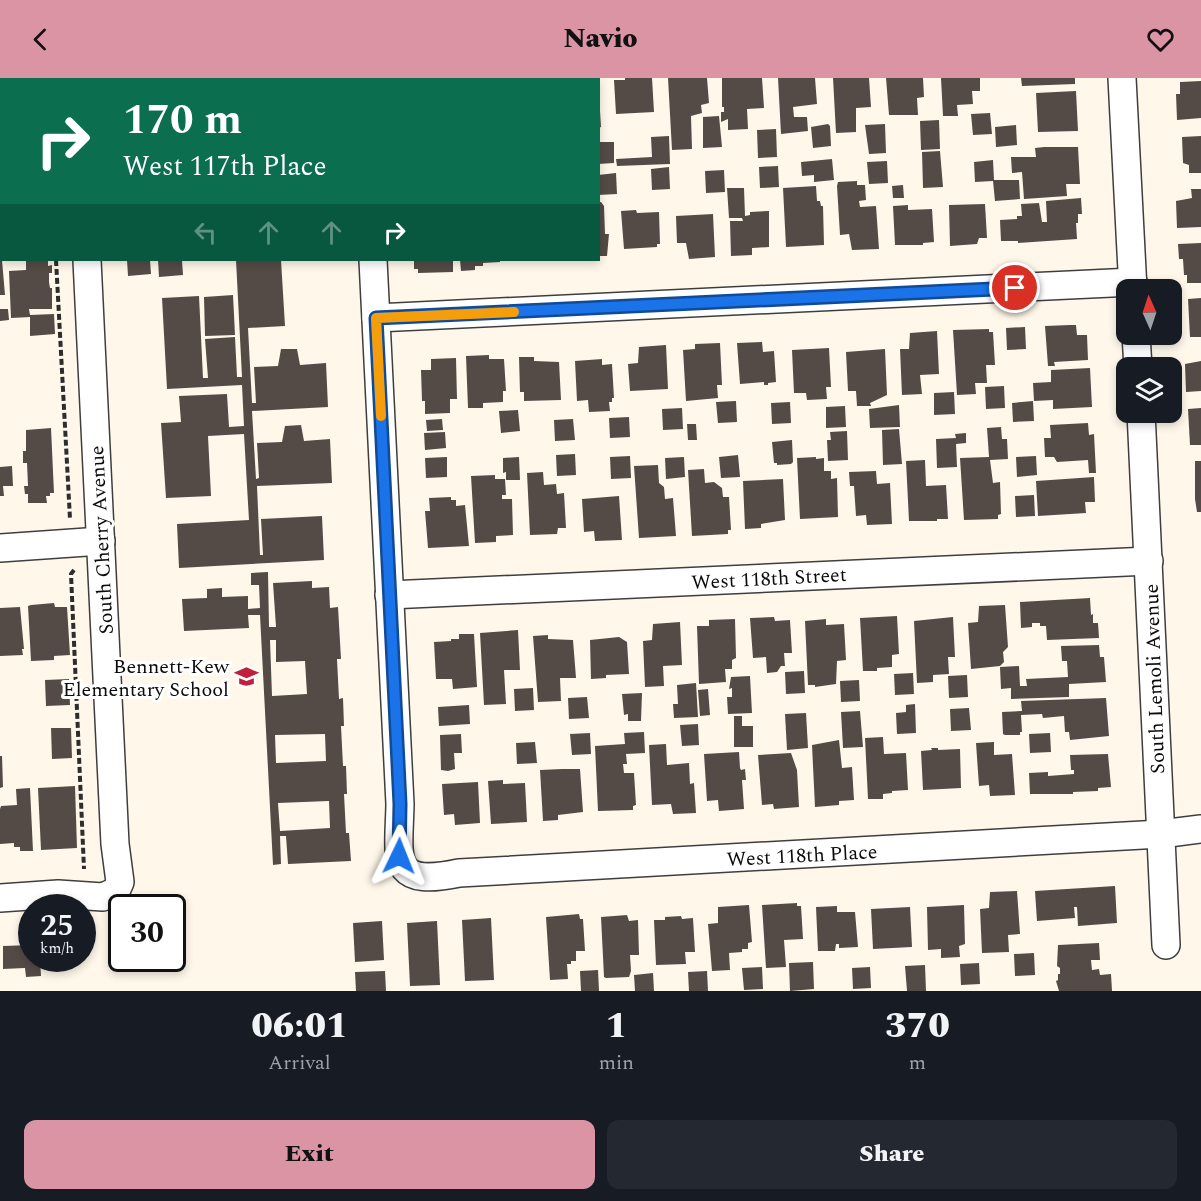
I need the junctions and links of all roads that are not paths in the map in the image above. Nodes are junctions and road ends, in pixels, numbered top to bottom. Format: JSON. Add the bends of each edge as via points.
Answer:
{"nodes":[{"id":1,"x":1122,"y":78,"type":"edge"},
{"id":2,"x":87,"y":261,"type":"edge"},
{"id":3,"x":373,"y":261,"type":"edge"},
{"id":4,"x":1133,"y":279,"type":"edge"},
{"id":5,"x":1116,"y":287,"type":"edge"},
{"id":6,"x":376,"y":318,"type":"junction"},
{"id":7,"x":1142,"y":423,"type":"edge"},
{"id":8,"x":101,"y":542,"type":"junction"},
{"id":9,"x":0,"y":548,"type":"edge"},
{"id":10,"x":1149,"y":561,"type":"junction"},
{"id":11,"x":389,"y":596,"type":"junction"},
{"id":12,"x":1201,"y":829,"type":"edge"},
{"id":13,"x":1161,"y":834,"type":"junction"},
{"id":14,"x":0,"y":898,"type":"edge"},
{"id":15,"x":1166,"y":945,"type":"dead end"}],
"edges":[{"from":1,"to":4,"type":"street"},
{"from":2,"to":8,"type":"street","name":"South Cherry Avenue"},
{"from":3,"to":6,"type":"street"},
{"from":5,"to":6,"type":"street"},
{"from":6,"to":11,"type":"street"},
{"from":7,"to":10,"type":"street","name":"South Lemoli Avenue"},
{"from":8,"to":9,"type":"street"},
{"from":8,"to":14,"type":"street","name":"South Cherry Avenue","via":[[120,882],[116,891],[103,897],[58,894]]},
{"from":10,"to":11,"type":"street","name":"West 118th Street"},
{"from":10,"to":13,"type":"street","name":"South Lemoli Avenue"},
{"from":11,"to":13,"type":"street","name":"West 118th Place","via":[[399,856],[405,870],[417,877]]},
{"from":12,"to":13,"type":"street","name":"West 118th Place"},
{"from":13,"to":15,"type":"street","name":"South Lemoli Avenue"}]}
